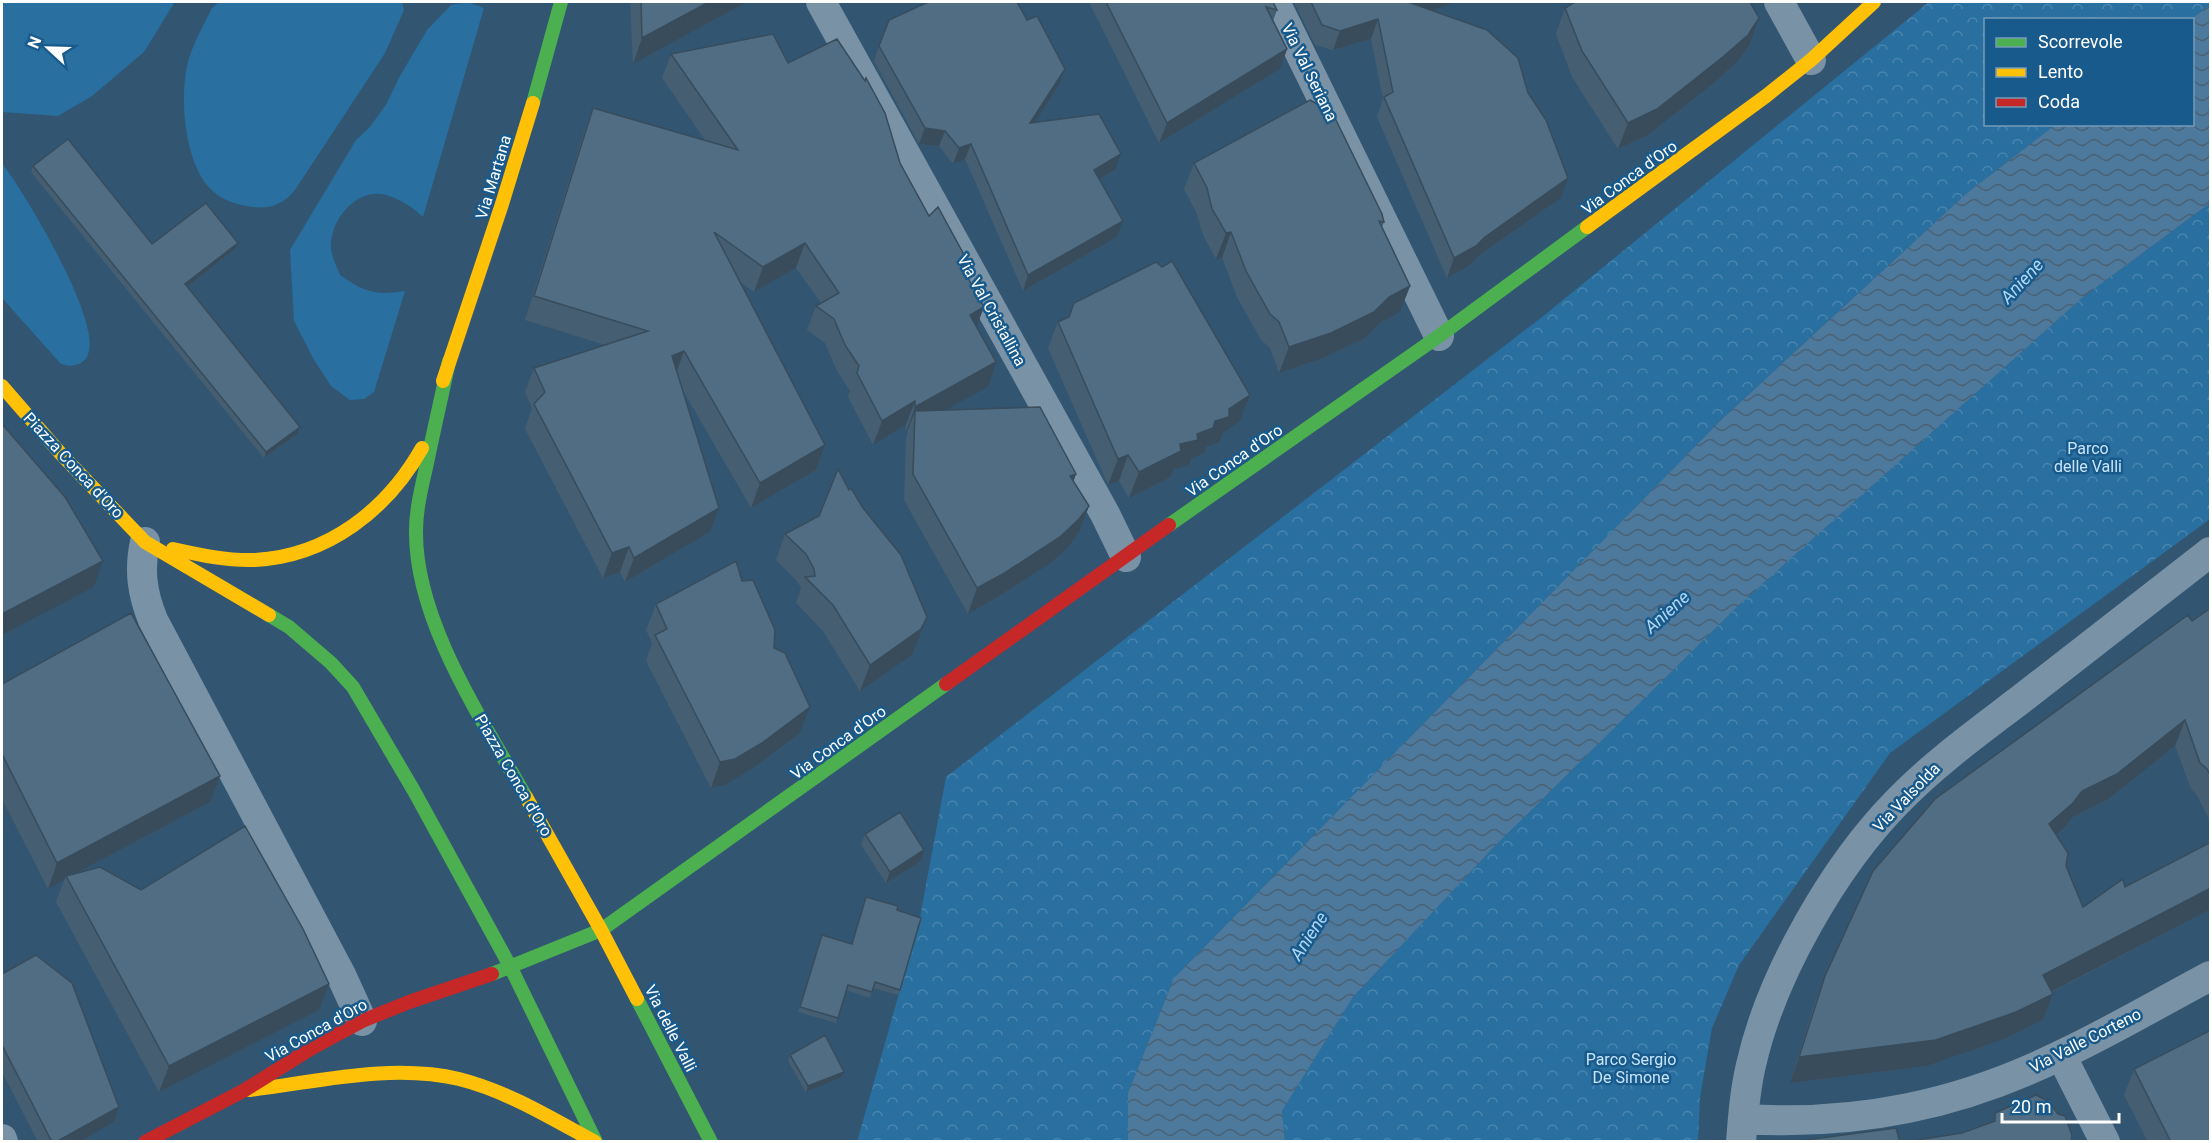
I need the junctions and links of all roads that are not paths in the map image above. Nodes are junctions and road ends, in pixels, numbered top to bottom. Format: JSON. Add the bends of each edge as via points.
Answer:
{"nodes":[{"id":1,"x":549,"y":2,"type":"edge"},
{"id":2,"x":561,"y":2,"type":"edge"},
{"id":3,"x":821,"y":2,"type":"edge"},
{"id":4,"x":1275,"y":2,"type":"edge"},
{"id":5,"x":1779,"y":2,"type":"edge"},
{"id":6,"x":1874,"y":2,"type":"edge"},
{"id":7,"x":552,"y":42,"type":"junction"},
{"id":8,"x":1811,"y":60,"type":"junction"},
{"id":9,"x":1439,"y":336,"type":"junction"},
{"id":10,"x":449,"y":361,"type":"junction"},
{"id":11,"x":2,"y":388,"type":"edge"},
{"id":12,"x":145,"y":542,"type":"junction"},
{"id":13,"x":2211,"y":552,"type":"edge"},
{"id":14,"x":1126,"y":557,"type":"junction"},
{"id":15,"x":601,"y":930,"type":"junction"},
{"id":16,"x":511,"y":968,"type":"junction"},
{"id":17,"x":2211,"y":976,"type":"edge"},
{"id":18,"x":362,"y":1021,"type":"junction"},
{"id":19,"x":2061,"y":1055,"type":"junction"},
{"id":20,"x":243,"y":1091,"type":"junction"},
{"id":21,"x":1742,"y":1130,"type":"edge"},
{"id":22,"x":145,"y":1142,"type":"edge"},
{"id":23,"x":595,"y":1142,"type":"edge"},
{"id":24,"x":711,"y":1142,"type":"edge"},
{"id":25,"x":2105,"y":1142,"type":"edge"}],
"edges":[{"from":1,"to":7,"type":"street"},
{"from":2,"to":7,"type":"street","name":"Via Martana"},
{"from":3,"to":14,"type":"street","name":"Via Val Cristallina"},
{"from":4,"to":9,"type":"street","name":"Via Val Seriana"},
{"from":5,"to":8,"type":"street"},
{"from":6,"to":8,"type":"street","name":"Via Conca d'Oro"},
{"from":7,"to":10,"type":"street","name":"Via Martana"},
{"from":8,"to":9,"type":"street","name":"Via Conca d'Oro"},
{"from":9,"to":14,"type":"street","name":"Via Conca d'Oro"},
{"from":10,"to":12,"type":"street","via":[[423,446],[410,469],[384,502],[344,531],[287,555],[246,560]]},
{"from":10,"to":15,"type":"street","name":"Piazza Conca d'Oro","via":[[416,531],[417,559],[427,604],[467,692]]},
{"from":11,"to":12,"type":"street","name":"Piazza Conca d'Oro"},
{"from":12,"to":16,"type":"street","name":"Piazza Conca d'Oro","via":[[289,627],[341,673],[362,699]]},
{"from":12,"to":18,"type":"street","via":[[142,583],[153,620]]},
{"from":13,"to":21,"type":"street","name":"Via Valsolda","via":[[1942,760],[1881,819],[1836,880],[1789,962],[1750,1066]]},
{"from":14,"to":15,"type":"street","name":"Via Conca d'Oro"},
{"from":15,"to":16,"type":"street"},
{"from":15,"to":24,"type":"street","name":"Via delle Valli"},
{"from":16,"to":18,"type":"street","name":"Via Conca d'Oro"},
{"from":16,"to":23,"type":"street"},
{"from":17,"to":19,"type":"street","name":"Via Valle Corteno"},
{"from":18,"to":20,"type":"street","name":"Via Conca d'Oro"},
{"from":19,"to":21,"type":"street","name":"Via Valle Corteno","via":[[1959,1095],[1886,1113],[1780,1121]]},
{"from":19,"to":25,"type":"street"},
{"from":20,"to":22,"type":"street","name":"Via Conca d'Oro"},
{"from":20,"to":23,"type":"street","via":[[385,1075],[440,1076],[508,1096]]}]}
